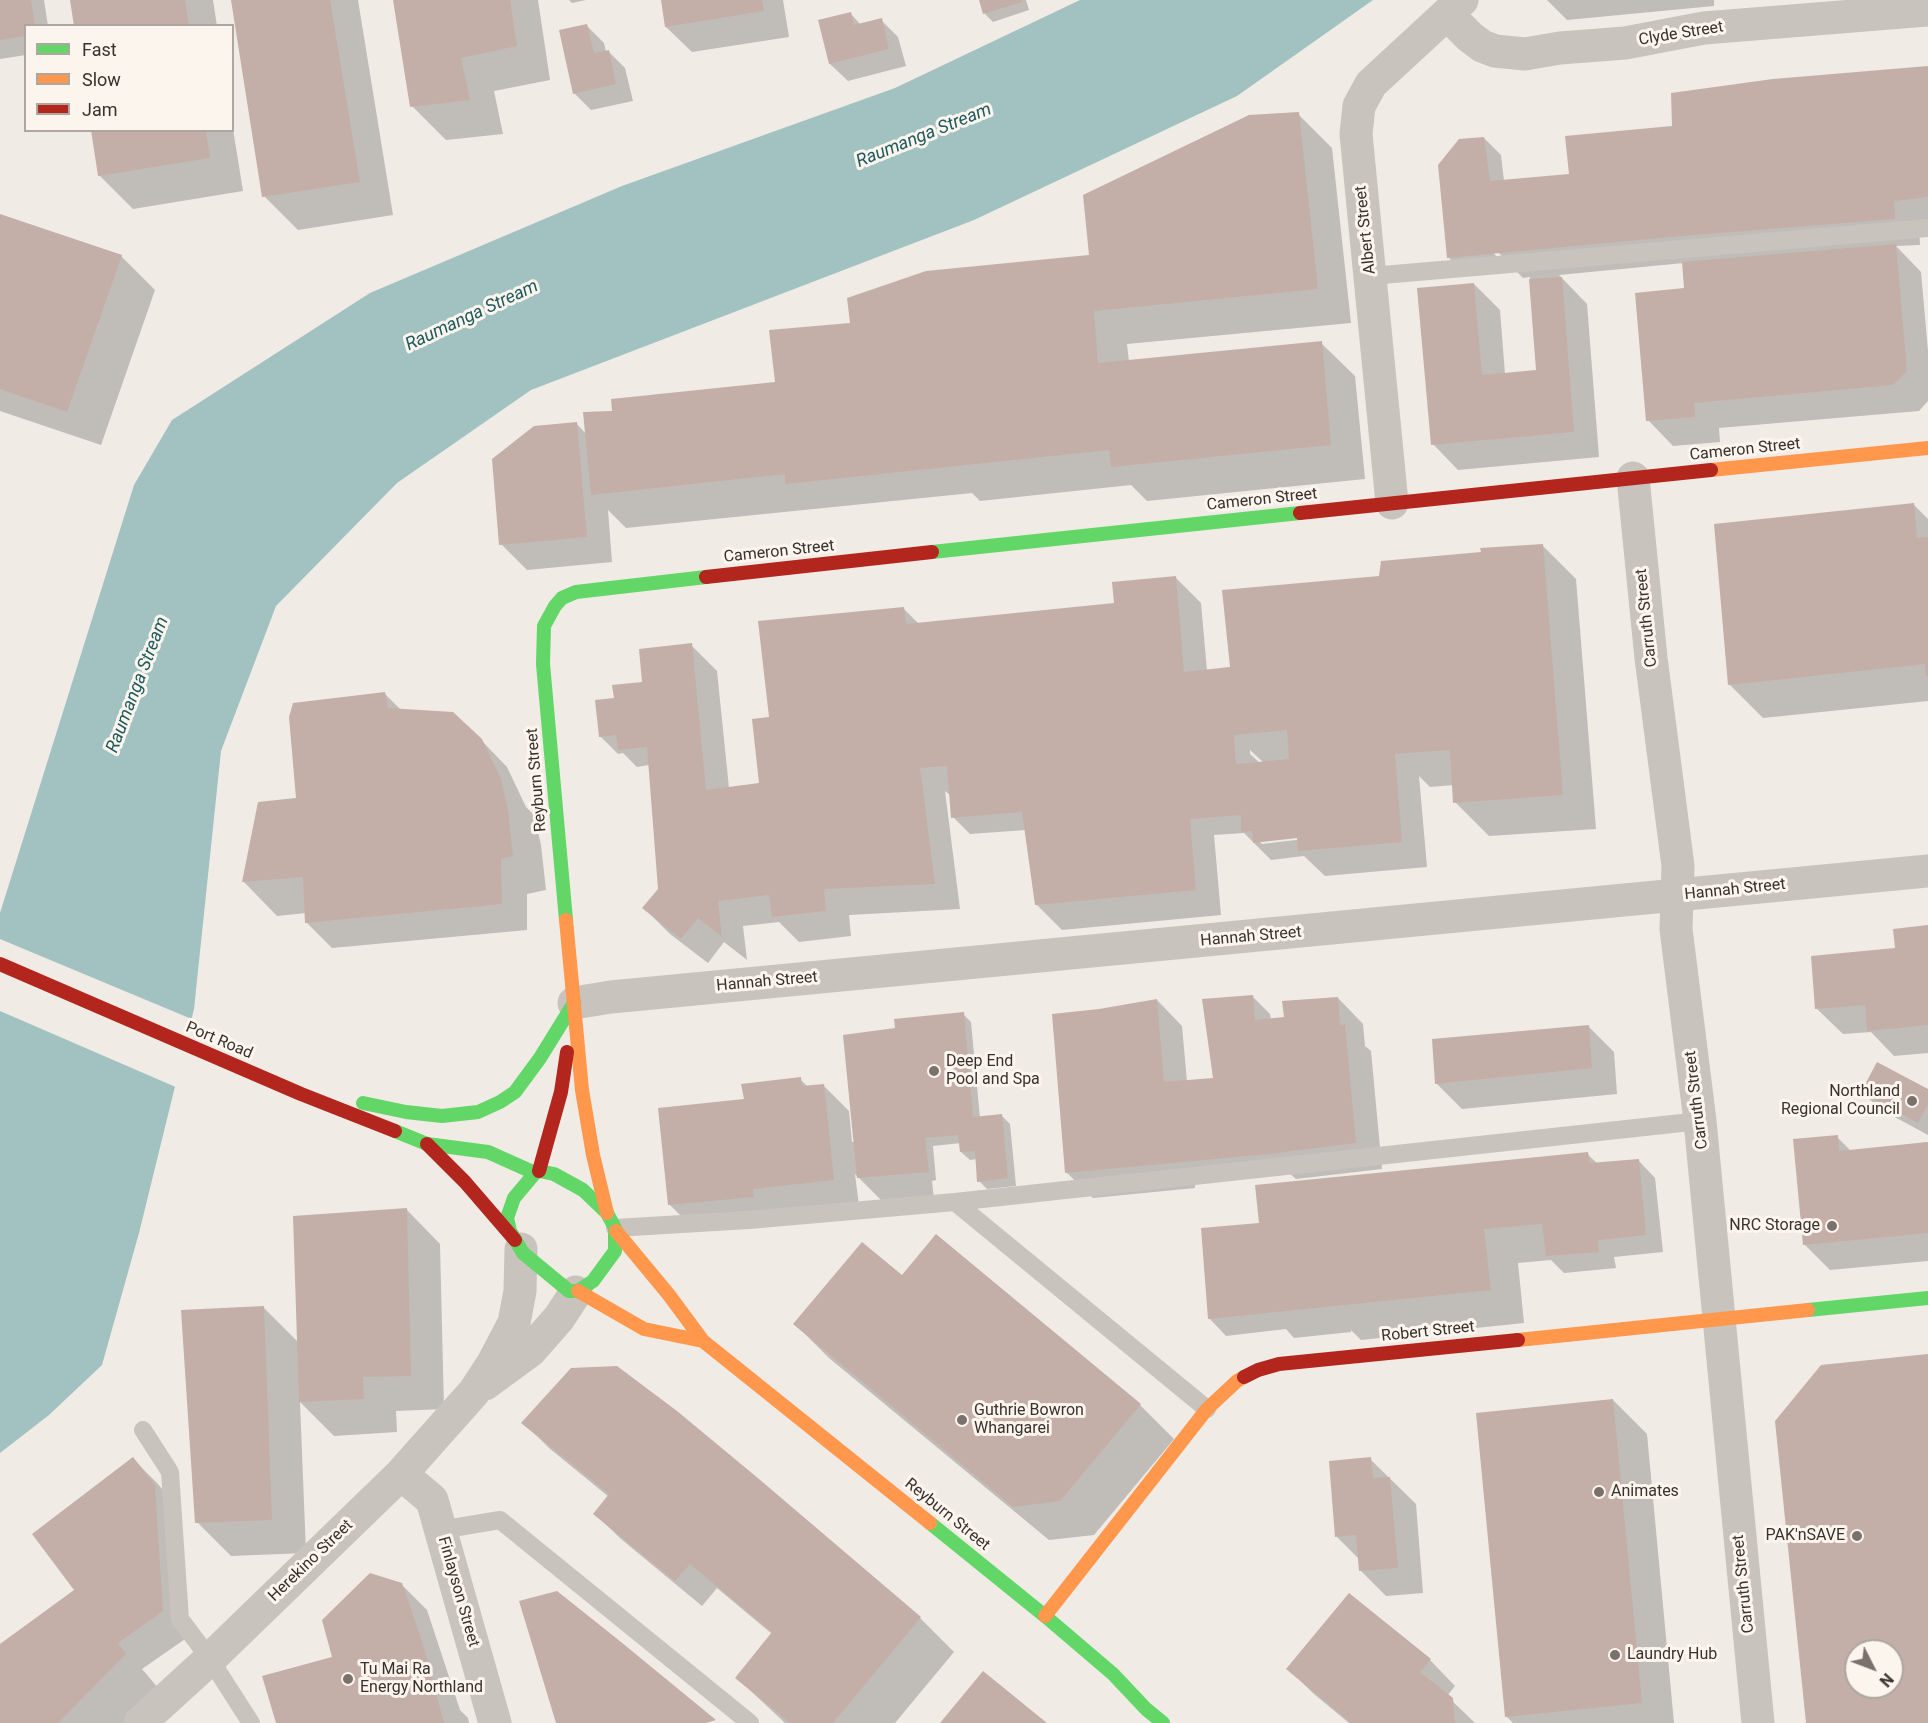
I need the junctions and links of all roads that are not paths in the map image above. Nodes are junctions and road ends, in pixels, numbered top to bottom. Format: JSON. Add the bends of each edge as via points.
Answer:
{"nodes":[{"id":1,"x":1454,"y":7,"type":"edge"},
{"id":2,"x":1928,"y":10,"type":"edge"},
{"id":3,"x":1928,"y":228,"type":"edge"},
{"id":4,"x":1371,"y":276,"type":"junction"},
{"id":5,"x":1928,"y":448,"type":"edge"},
{"id":6,"x":1632,"y":478,"type":"junction"},
{"id":7,"x":1392,"y":503,"type":"junction"},
{"id":8,"x":600,"y":588,"type":"joint"},
{"id":9,"x":1928,"y":871,"type":"edge"},
{"id":10,"x":1677,"y":896,"type":"junction"},
{"id":11,"x":0,"y":964,"type":"edge"},
{"id":12,"x":574,"y":1003,"type":"junction"},
{"id":13,"x":301,"y":1094,"type":"junction"},
{"id":14,"x":1700,"y":1121,"type":"junction"},
{"id":15,"x":427,"y":1144,"type":"junction"},
{"id":16,"x":537,"y":1172,"type":"junction"},
{"id":17,"x":955,"y":1202,"type":"junction"},
{"id":18,"x":613,"y":1224,"type":"junction"},
{"id":19,"x":519,"y":1246,"type":"junction"},
{"id":20,"x":577,"y":1291,"type":"junction"},
{"id":21,"x":1928,"y":1298,"type":"edge"},
{"id":22,"x":1718,"y":1318,"type":"junction"},
{"id":23,"x":703,"y":1341,"type":"junction"},
{"id":24,"x":474,"y":1392,"type":"junction"},
{"id":25,"x":1207,"y":1409,"type":"junction"},
{"id":26,"x":143,"y":1430,"type":"dead end"},
{"id":27,"x":401,"y":1474,"type":"junction"},
{"id":28,"x":440,"y":1530,"type":"junction"},
{"id":29,"x":1045,"y":1616,"type":"junction"},
{"id":30,"x":210,"y":1659,"type":"junction"},
{"id":31,"x":140,"y":1723,"type":"edge"},
{"id":32,"x":251,"y":1723,"type":"edge"},
{"id":33,"x":495,"y":1723,"type":"edge"},
{"id":34,"x":750,"y":1723,"type":"edge"},
{"id":35,"x":1164,"y":1723,"type":"edge"},
{"id":36,"x":1758,"y":1723,"type":"edge"}],
"edges":[{"from":1,"to":2,"type":"street","name":"Clyde Street","via":[[1470,37],[1482,46],[1525,54],[1625,43],[1704,28]]},
{"from":1,"to":4,"type":"street","name":"Albert Street","via":[[1371,84],[1359,106],[1356,134]]},
{"from":3,"to":4,"type":"lane"},
{"from":4,"to":7,"type":"street","name":"Albert Street"},
{"from":5,"to":6,"type":"street","name":"Cameron Street"},
{"from":6,"to":7,"type":"street","name":"Cameron Street"},
{"from":6,"to":10,"type":"street","name":"Carruth Street","via":[[1678,866]]},
{"from":7,"to":8,"type":"street","name":"Cameron Street"},
{"from":8,"to":12,"type":"street","name":"Reyburn Street","via":[[562,598],[549,615],[543,639]]},
{"from":9,"to":10,"type":"street","name":"Hannah Street"},
{"from":10,"to":12,"type":"street","name":"Hannah Street"},
{"from":10,"to":14,"type":"street","name":"Carruth Street","via":[[1676,929]]},
{"from":11,"to":13,"type":"street","name":"Port Road"},
{"from":12,"to":13,"type":"street","via":[[515,1092],[478,1112],[442,1116],[328,1095]]},
{"from":12,"to":16,"type":"street","name":"Reyburn Street","via":[[561,1092]]},
{"from":12,"to":18,"type":"street","name":"Reyburn Street","via":[[593,1155]]},
{"from":13,"to":15,"type":"street","name":"Port Road"},
{"from":14,"to":17,"type":"lane"},
{"from":14,"to":22,"type":"street","name":"Carruth Street"},
{"from":15,"to":16,"type":"street","name":"Port Road","via":[[488,1152]]},
{"from":15,"to":19,"type":"street","name":"Port Road"},
{"from":16,"to":18,"type":"street","via":[[554,1174],[583,1190]]},
{"from":16,"to":19,"type":"street","via":[[514,1198],[507,1218]]},
{"from":17,"to":18,"type":"lane","via":[[749,1220]]},
{"from":17,"to":25,"type":"lane"},
{"from":18,"to":20,"type":"street","via":[[615,1251],[594,1281]]},
{"from":18,"to":23,"type":"street","name":"Reyburn Street"},
{"from":19,"to":20,"type":"street","via":[[562,1286]]},
{"from":19,"to":24,"type":"street","name":"Herekino Street","via":[[520,1291],[514,1323]]},
{"from":20,"to":23,"type":"street","name":"Reyburn Street","via":[[644,1329]]},
{"from":20,"to":24,"type":"street","name":"Herekino Street","via":[[530,1351]]},
{"from":21,"to":22,"type":"street","name":"Robert Street"},
{"from":22,"to":25,"type":"street","name":"Robert Street","via":[[1280,1364],[1237,1381]]},
{"from":22,"to":36,"type":"street","name":"Carruth Street"},
{"from":23,"to":29,"type":"street","name":"Reyburn Street"},
{"from":24,"to":27,"type":"street","name":"Herekino Street"},
{"from":25,"to":29,"type":"street","name":"Robert Street"},
{"from":26,"to":30,"type":"lane","via":[[170,1472],[180,1618]]},
{"from":27,"to":28,"type":"street","name":"Finlayson Street","via":[[432,1500]]},
{"from":27,"to":30,"type":"street","name":"Herekino Street"},
{"from":28,"to":33,"type":"street","name":"Finlayson Street"},
{"from":28,"to":34,"type":"lane","via":[[500,1520]]},
{"from":29,"to":35,"type":"street","name":"Reyburn Street"},
{"from":30,"to":31,"type":"street","name":"Herekino Street"},
{"from":30,"to":32,"type":"lane"}]}
